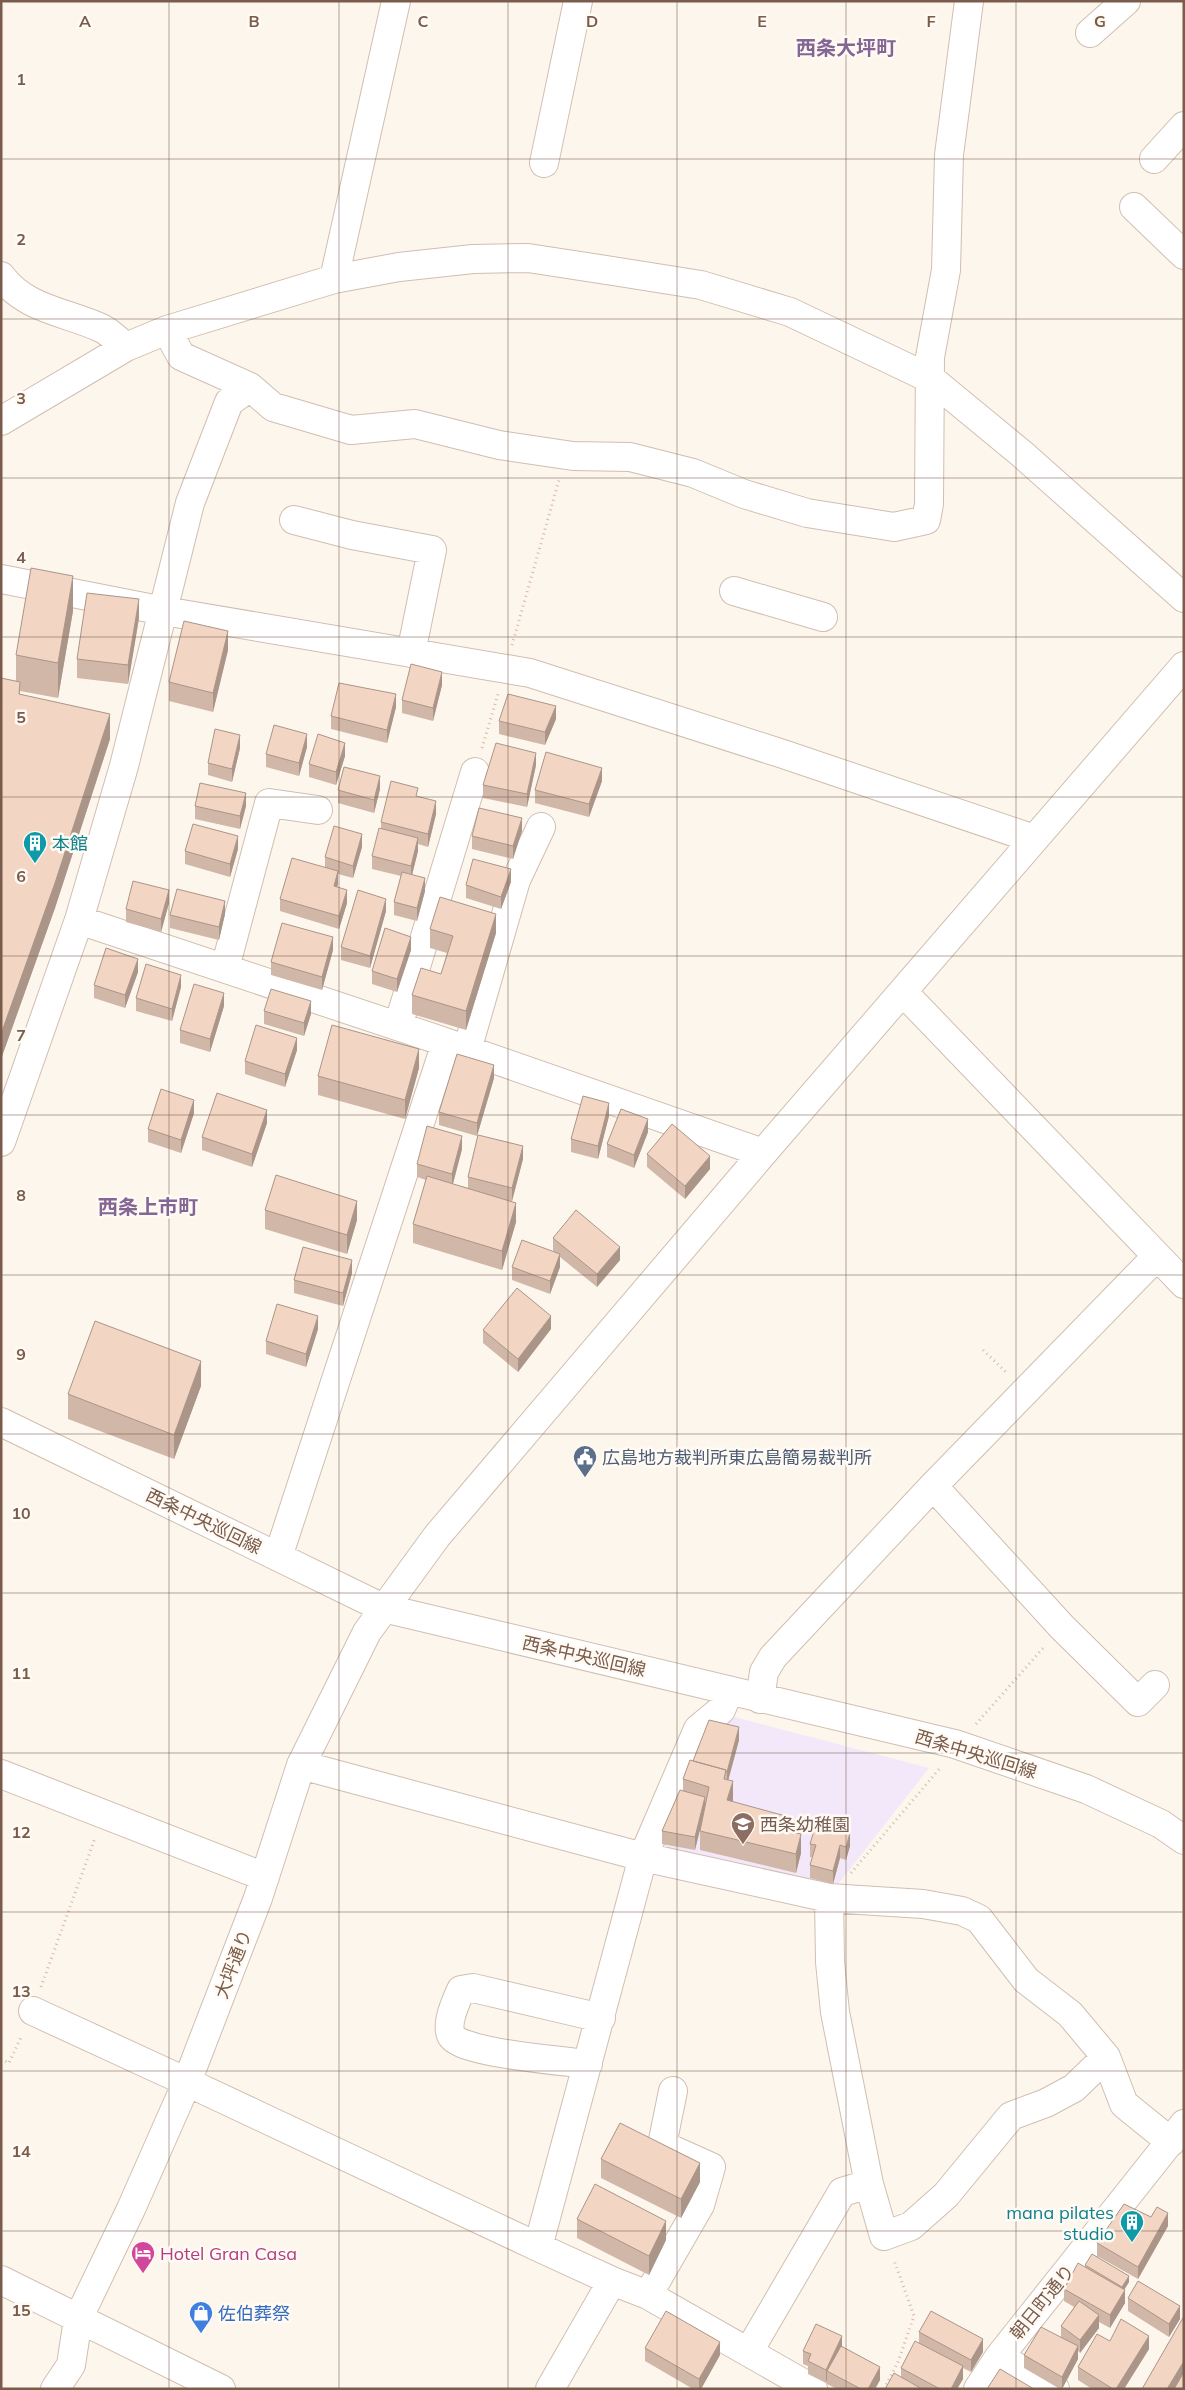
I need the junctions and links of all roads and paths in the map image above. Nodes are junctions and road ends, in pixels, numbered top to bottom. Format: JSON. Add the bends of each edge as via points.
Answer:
{"nodes":[{"id":1,"x":396,"y":1,"type":"edge"},
{"id":2,"x":578,"y":1,"type":"edge"},
{"id":3,"x":969,"y":1,"type":"edge"},
{"id":4,"x":1126,"y":1,"type":"edge"},
{"id":5,"x":1090,"y":33,"type":"dead end"},
{"id":6,"x":1184,"y":126,"type":"edge"},
{"id":7,"x":1154,"y":160,"type":"dead end"},
{"id":8,"x":544,"y":163,"type":"dead end"},
{"id":9,"x":1134,"y":207,"type":"dead end"},
{"id":10,"x":1184,"y":255,"type":"edge"},
{"id":11,"x":1,"y":276,"type":"edge"},
{"id":12,"x":334,"y":279,"type":"junction"},
{"id":13,"x":167,"y":330,"type":"junction"},
{"id":14,"x":126,"y":347,"type":"junction"},
{"id":15,"x":931,"y":379,"type":"junction"},
{"id":16,"x":250,"y":388,"type":"junction"},
{"id":17,"x":1,"y":421,"type":"edge"},
{"id":18,"x":566,"y":455,"type":"junction"},
{"id":19,"x":294,"y":520,"type":"dead end"},
{"id":20,"x":1,"y":579,"type":"edge"},
{"id":21,"x":734,"y":591,"type":"dead end"},
{"id":22,"x":1184,"y":598,"type":"edge"},
{"id":23,"x":164,"y":611,"type":"junction"},
{"id":24,"x":823,"y":617,"type":"dead end"},
{"id":25,"x":411,"y":653,"type":"junction"},
{"id":26,"x":1184,"y":666,"type":"edge"},
{"id":27,"x":505,"y":669,"type":"junction"},
{"id":28,"x":475,"y":772,"type":"joint"},
{"id":29,"x":318,"y":810,"type":"dead end"},
{"id":30,"x":541,"y":827,"type":"dead end"},
{"id":31,"x":1034,"y":839,"type":"junction"},
{"id":32,"x":79,"y":920,"type":"junction"},
{"id":33,"x":225,"y":968,"type":"junction"},
{"id":34,"x":903,"y":992,"type":"junction"},
{"id":35,"x":398,"y":1026,"type":"junction"},
{"id":36,"x":457,"y":1046,"type":"junction"},
{"id":37,"x":1,"y":1142,"type":"edge"},
{"id":38,"x":763,"y":1153,"type":"junction"},
{"id":39,"x":1157,"y":1256,"type":"junction"},
{"id":40,"x":1184,"y":1284,"type":"edge"},
{"id":41,"x":983,"y":1350,"type":"dead end"},
{"id":42,"x":1026,"y":1390,"type":"junction"},
{"id":43,"x":1,"y":1422,"type":"edge"},
{"id":44,"x":933,"y":1486,"type":"junction"},
{"id":45,"x":278,"y":1557,"type":"junction"},
{"id":46,"x":383,"y":1608,"type":"junction"},
{"id":47,"x":1062,"y":1627,"type":"junction"},
{"id":48,"x":1156,"y":1685,"type":"dead end"},
{"id":49,"x":729,"y":1691,"type":"junction"},
{"id":50,"x":760,"y":1699,"type":"junction"},
{"id":51,"x":974,"y":1726,"type":"dead end"},
{"id":52,"x":944,"y":1764,"type":"dead end"},
{"id":53,"x":301,"y":1765,"type":"junction"},
{"id":54,"x":1,"y":1774,"type":"edge"},
{"id":55,"x":104,"y":1814,"type":"junction"},
{"id":56,"x":1184,"y":1840,"type":"edge"},
{"id":57,"x":643,"y":1857,"type":"junction"},
{"id":58,"x":265,"y":1877,"type":"junction"},
{"id":59,"x":829,"y":1898,"type":"junction"},
{"id":60,"x":33,"y":2011,"type":"junction"},
{"id":61,"x":601,"y":2018,"type":"junction"},
{"id":62,"x":1106,"y":2057,"type":"junction"},
{"id":63,"x":1,"y":2059,"type":"edge"},
{"id":64,"x":588,"y":2064,"type":"junction"},
{"id":65,"x":187,"y":2082,"type":"junction"},
{"id":66,"x":673,"y":2092,"type":"dead end"},
{"id":67,"x":1177,"y":2133,"type":"edge"},
{"id":68,"x":870,"y":2184,"type":"junction"},
{"id":69,"x":884,"y":2236,"type":"junction"},
{"id":70,"x":538,"y":2247,"type":"junction"},
{"id":71,"x":1,"y":2280,"type":"edge"},
{"id":72,"x":612,"y":2281,"type":"junction"},
{"id":73,"x":648,"y":2295,"type":"junction"},
{"id":74,"x":78,"y":2319,"type":"junction"},
{"id":75,"x":749,"y":2351,"type":"junction"},
{"id":76,"x":999,"y":2357,"type":"junction"},
{"id":77,"x":55,"y":2389,"type":"edge"},
{"id":78,"x":221,"y":2389,"type":"edge"},
{"id":79,"x":550,"y":2389,"type":"edge"},
{"id":80,"x":813,"y":2389,"type":"edge"},
{"id":81,"x":884,"y":2389,"type":"edge"},
{"id":82,"x":978,"y":2389,"type":"edge"},
{"id":83,"x":1056,"y":2389,"type":"edge"}],
"edges":[{"from":1,"to":12,"type":"street"},
{"from":2,"to":8,"type":"street"},
{"from":3,"to":15,"type":"street","via":[[949,155],[946,270],[930,356]]},
{"from":4,"to":5,"type":"street"},
{"from":6,"to":7,"type":"street"},
{"from":9,"to":10,"type":"street"},
{"from":11,"to":14,"type":"street","via":[[12,290],[55,313],[102,328]]},
{"from":12,"to":13,"type":"street"},
{"from":12,"to":15,"type":"street","via":[[399,267],[473,259],[528,258],[701,285],[790,312]]},
{"from":13,"to":14,"type":"street"},
{"from":13,"to":16,"type":"street","via":[[181,356]]},
{"from":14,"to":17,"type":"street"},
{"from":15,"to":18,"type":"street","via":[[926,520],[894,527],[807,513],[744,494],[692,473],[630,457]]},
{"from":15,"to":22,"type":"street","via":[[1022,454]]},
{"from":16,"to":18,"type":"street","via":[[273,408],[351,430],[415,424],[499,445]]},
{"from":16,"to":23,"type":"street","via":[[229,402],[193,494]]},
{"from":18,"to":27,"type":"path"},
{"from":19,"to":25,"type":"street","via":[[432,550]]},
{"from":20,"to":23,"type":"street"},
{"from":21,"to":24,"type":"street"},
{"from":23,"to":25,"type":"street"},
{"from":23,"to":32,"type":"street","via":[[124,766]]},
{"from":25,"to":27,"type":"street"},
{"from":26,"to":31,"type":"street","name":"大坪通り"},
{"from":27,"to":28,"type":"path"},
{"from":27,"to":31,"type":"street","via":[[530,673],[783,754]]},
{"from":28,"to":35,"type":"street"},
{"from":29,"to":33,"type":"street","via":[[269,803]]},
{"from":30,"to":36,"type":"street","via":[[516,880]]},
{"from":31,"to":34,"type":"street","name":"大坪通り"},
{"from":32,"to":33,"type":"street"},
{"from":32,"to":37,"type":"street"},
{"from":33,"to":35,"type":"street"},
{"from":34,"to":38,"type":"street","name":"大坪通り"},
{"from":34,"to":39,"type":"street"},
{"from":35,"to":36,"type":"street"},
{"from":36,"to":38,"type":"street"},
{"from":36,"to":45,"type":"street"},
{"from":38,"to":46,"type":"street","name":"大坪通り","via":[[437,1536]]},
{"from":39,"to":40,"type":"street"},
{"from":39,"to":42,"type":"street"},
{"from":41,"to":42,"type":"path"},
{"from":42,"to":44,"type":"street"},
{"from":43,"to":45,"type":"street","name":"西条中央巡回線"},
{"from":44,"to":47,"type":"street"},
{"from":44,"to":50,"type":"street","via":[[773,1658],[764,1672]]},
{"from":45,"to":46,"type":"street","name":"西条中央巡回線"},
{"from":46,"to":49,"type":"street","name":"西条中央巡回線"},
{"from":46,"to":53,"type":"street","name":"大坪通り","via":[[366,1632]]},
{"from":47,"to":48,"type":"street","via":[[1138,1702]]},
{"from":47,"to":51,"type":"path"},
{"from":49,"to":50,"type":"street","name":"西条中央巡回線"},
{"from":49,"to":57,"type":"street","via":[[721,1710],[698,1729]]},
{"from":50,"to":56,"type":"street","name":"西条中央巡回線","via":[[955,1744],[1086,1789],[1161,1824]]},
{"from":52,"to":59,"type":"path"},
{"from":53,"to":57,"type":"street"},
{"from":53,"to":58,"type":"street","name":"大坪通り"},
{"from":54,"to":55,"type":"street"},
{"from":55,"to":58,"type":"street"},
{"from":55,"to":60,"type":"path"},
{"from":57,"to":59,"type":"street"},
{"from":57,"to":61,"type":"street"},
{"from":58,"to":65,"type":"street","name":"大坪通り"},
{"from":59,"to":62,"type":"street","via":[[923,1904],[962,1911],[979,1919],[1026,1980],[1070,2014]]},
{"from":59,"to":68,"type":"street","via":[[835,2012]]},
{"from":60,"to":63,"type":"path","via":[[9,2062]]},
{"from":60,"to":65,"type":"street"},
{"from":61,"to":64,"type":"street"},
{"from":61,"to":64,"type":"street","via":[[473,1988],[461,1990],[449,2028],[451,2036],[460,2044],[480,2050]]},
{"from":62,"to":67,"type":"street","via":[[1124,2104]]},
{"from":62,"to":69,"type":"street","via":[[1074,2088],[1011,2116],[946,2195],[911,2226]]},
{"from":64,"to":70,"type":"street"},
{"from":65,"to":70,"type":"street"},
{"from":65,"to":74,"type":"street","name":"大坪通り","via":[[132,2209]]},
{"from":66,"to":73,"type":"street","via":[[662,2145],[710,2167],[700,2205]]},
{"from":67,"to":76,"type":"street","name":"朝日町通り"},
{"from":68,"to":69,"type":"street"},
{"from":68,"to":75,"type":"street","via":[[842,2192]]},
{"from":69,"to":81,"type":"path","via":[[914,2316],[898,2362]]},
{"from":70,"to":72,"type":"street"},
{"from":71,"to":74,"type":"street"},
{"from":72,"to":73,"type":"street"},
{"from":72,"to":79,"type":"street"},
{"from":73,"to":75,"type":"street"},
{"from":74,"to":77,"type":"street","name":"大坪通り","via":[[71,2365]]},
{"from":74,"to":78,"type":"street"},
{"from":75,"to":80,"type":"street"},
{"from":76,"to":82,"type":"street","name":"朝日町通り"},
{"from":76,"to":83,"type":"street"}]}
